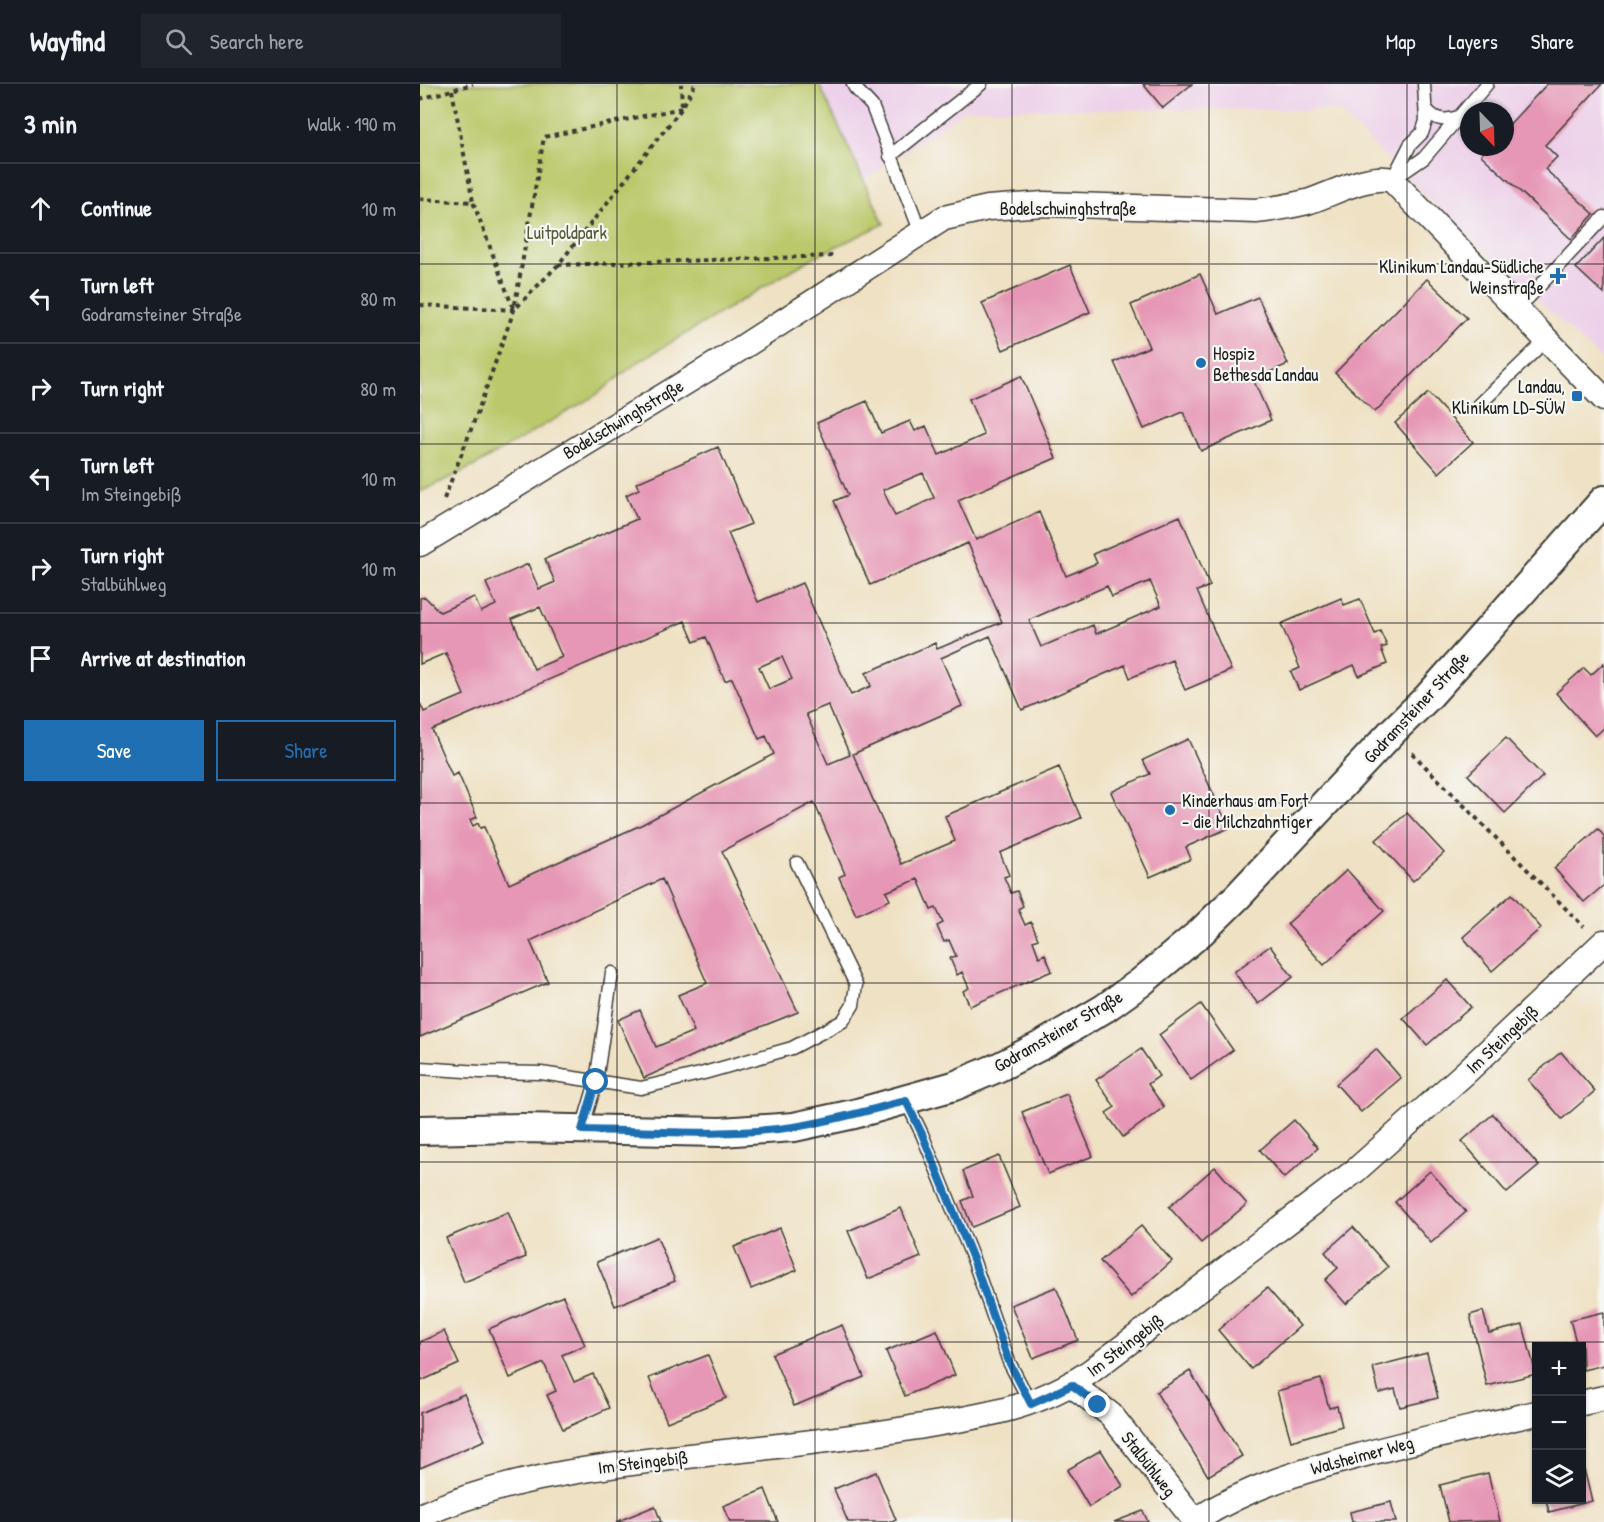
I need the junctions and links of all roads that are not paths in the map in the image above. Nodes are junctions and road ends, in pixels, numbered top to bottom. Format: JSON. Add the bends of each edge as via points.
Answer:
{"nodes":[{"id":1,"x":853,"y":84,"type":"edge"},
{"id":2,"x":981,"y":84,"type":"edge"},
{"id":3,"x":1424,"y":84,"type":"edge"},
{"id":4,"x":1487,"y":84,"type":"edge"},
{"id":5,"x":1427,"y":110,"type":"junction"},
{"id":6,"x":1459,"y":117,"type":"junction"},
{"id":7,"x":890,"y":156,"type":"junction"},
{"id":8,"x":1392,"y":180,"type":"junction"},
{"id":9,"x":1604,"y":217,"type":"edge"},
{"id":10,"x":921,"y":233,"type":"junction"},
{"id":11,"x":1517,"y":309,"type":"junction"},
{"id":12,"x":1546,"y":340,"type":"junction"},
{"id":13,"x":1604,"y":399,"type":"edge"},
{"id":14,"x":1478,"y":406,"type":"dead end"},
{"id":15,"x":1604,"y":500,"type":"edge"},
{"id":16,"x":424,"y":541,"type":"edge"},
{"id":17,"x":797,"y":863,"type":"dead end"},
{"id":18,"x":1601,"y":953,"type":"edge"},
{"id":19,"x":612,"y":973,"type":"dead end"},
{"id":20,"x":420,"y":1068,"type":"edge"},
{"id":21,"x":596,"y":1082,"type":"junction"},
{"id":22,"x":906,"y":1101,"type":"junction"},
{"id":23,"x":420,"y":1130,"type":"edge"},
{"id":24,"x":582,"y":1130,"type":"junction"},
{"id":25,"x":1072,"y":1385,"type":"junction"},
{"id":26,"x":1604,"y":1398,"type":"edge"},
{"id":27,"x":1586,"y":1402,"type":"edge"},
{"id":28,"x":1031,"y":1404,"type":"junction"},
{"id":29,"x":1532,"y":1414,"type":"edge"},
{"id":30,"x":420,"y":1516,"type":"edge"},
{"id":31,"x":1196,"y":1521,"type":"edge"}],
"edges":[{"from":1,"to":7,"type":"lane","via":[[872,106]]},
{"from":2,"to":7,"type":"lane"},
{"from":3,"to":5,"type":"lane"},
{"from":4,"to":6,"type":"lane"},
{"from":5,"to":6,"type":"lane","via":[[1438,119]]},
{"from":5,"to":8,"type":"lane","via":[[1422,133],[1410,145]]},
{"from":6,"to":8,"type":"lane","via":[[1424,158]]},
{"from":7,"to":10,"type":"lane"},
{"from":8,"to":10,"type":"street","name":"Bodelschwinghstraße","via":[[1378,178],[1309,201],[1256,211],[1044,204],[988,208],[944,219]]},
{"from":8,"to":11,"type":"street"},
{"from":9,"to":11,"type":"lane"},
{"from":10,"to":16,"type":"street","name":"Bodelschwinghstraße","via":[[724,359]]},
{"from":11,"to":12,"type":"street"},
{"from":12,"to":13,"type":"street"},
{"from":12,"to":14,"type":"lane"},
{"from":15,"to":22,"type":"street","name":"Godramsteiner Straße","via":[[1428,697],[1238,896],[1180,951],[1076,1026],[999,1067]]},
{"from":17,"to":21,"type":"lane","via":[[855,985],[853,1005],[843,1021],[792,1048],[704,1073],[641,1088]]},
{"from":18,"to":25,"type":"street","name":"Im Steingebiß","via":[[1355,1171]]},
{"from":19,"to":21,"type":"lane"},
{"from":20,"to":21,"type":"lane","via":[[541,1073]]},
{"from":21,"to":24,"type":"lane"},
{"from":22,"to":24,"type":"street","name":"Godramsteiner Straße","via":[[794,1127],[756,1131]]},
{"from":22,"to":28,"type":"lane","via":[[973,1259],[1009,1362]]},
{"from":23,"to":24,"type":"street","name":"Godramsteiner Straße"},
{"from":25,"to":28,"type":"street","name":"Im Steingebiß"},
{"from":25,"to":31,"type":"street","name":"Stalbühlweg","via":[[1111,1415]]},
{"from":26,"to":27,"type":"street"},
{"from":28,"to":30,"type":"street","name":"Im Steingebiß","via":[[874,1435],[543,1476]]},
{"from":29,"to":31,"type":"street","name":"Walsheimer Weg","via":[[1309,1469],[1224,1502]]}]}
